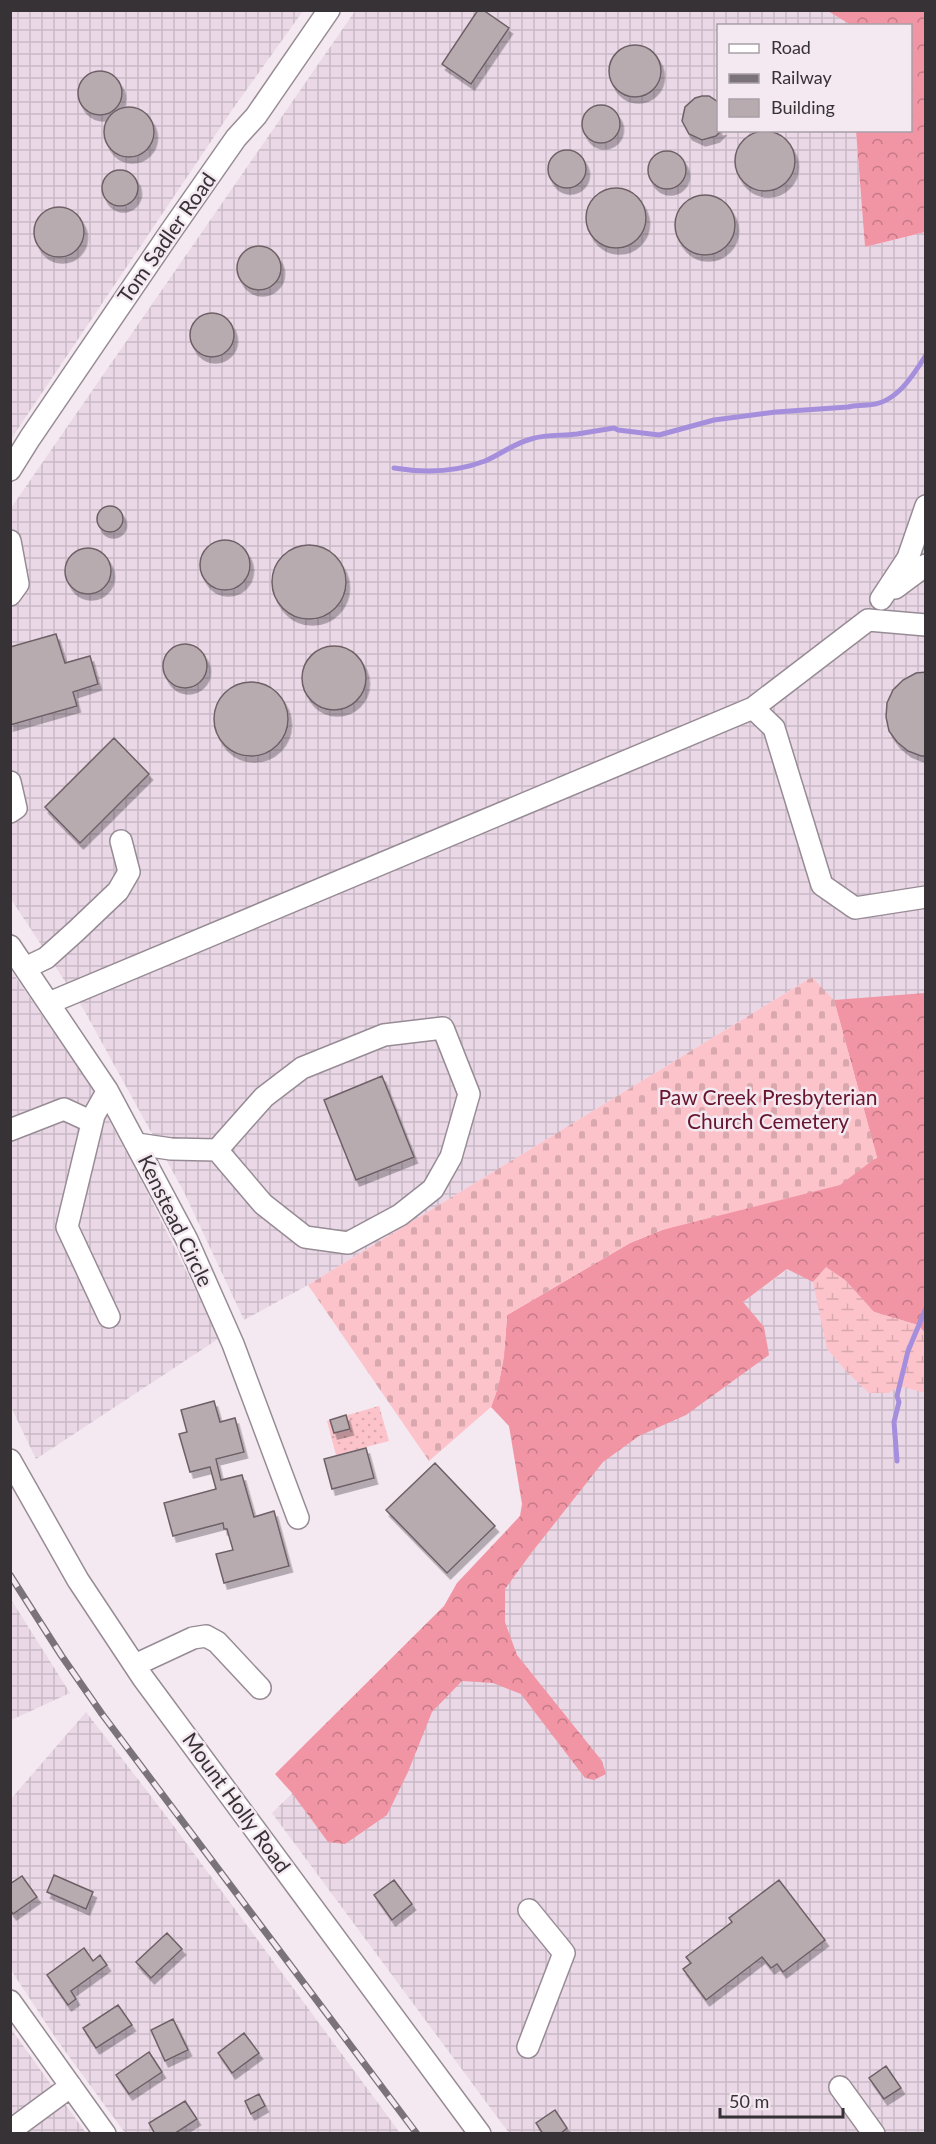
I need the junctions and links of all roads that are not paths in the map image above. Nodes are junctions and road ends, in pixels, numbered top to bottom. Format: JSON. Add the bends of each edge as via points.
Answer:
{"nodes":[{"id":1,"x":329,"y":10,"type":"edge"},
{"id":2,"x":10,"y":470,"type":"edge"},
{"id":3,"x":926,"y":506,"type":"edge"},
{"id":4,"x":10,"y":541,"type":"edge"},
{"id":5,"x":926,"y":565,"type":"edge"},
{"id":6,"x":10,"y":595,"type":"edge"},
{"id":7,"x":880,"y":599,"type":"junction"},
{"id":8,"x":868,"y":621,"type":"junction"},
{"id":9,"x":926,"y":625,"type":"edge"},
{"id":10,"x":753,"y":708,"type":"junction"},
{"id":11,"x":10,"y":782,"type":"edge"},
{"id":12,"x":10,"y":812,"type":"edge"},
{"id":13,"x":121,"y":841,"type":"dead end"},
{"id":14,"x":926,"y":897,"type":"edge"},
{"id":15,"x":10,"y":946,"type":"edge"},
{"id":16,"x":25,"y":968,"type":"junction"},
{"id":17,"x":49,"y":1003,"type":"junction"},
{"id":18,"x":107,"y":1092,"type":"junction"},
{"id":19,"x":92,"y":1122,"type":"junction"},
{"id":20,"x":10,"y":1130,"type":"edge"},
{"id":21,"x":137,"y":1144,"type":"junction"},
{"id":22,"x":217,"y":1150,"type":"junction"},
{"id":23,"x":109,"y":1317,"type":"dead end"},
{"id":24,"x":10,"y":1460,"type":"edge"},
{"id":25,"x":298,"y":1518,"type":"dead end"},
{"id":26,"x":135,"y":1665,"type":"junction"},
{"id":27,"x":260,"y":1688,"type":"dead end"},
{"id":28,"x":529,"y":1910,"type":"dead end"},
{"id":29,"x":10,"y":2001,"type":"edge"},
{"id":30,"x":528,"y":2047,"type":"dead end"},
{"id":31,"x":71,"y":2086,"type":"junction"},
{"id":32,"x":840,"y":2087,"type":"dead end"},
{"id":33,"x":10,"y":2132,"type":"edge"},
{"id":34,"x":105,"y":2133,"type":"edge"},
{"id":35,"x":480,"y":2133,"type":"edge"},
{"id":36,"x":874,"y":2133,"type":"edge"}],
"edges":[{"from":1,"to":2,"type":"street","name":"Tom Sadler Road","via":[[171,231]]},
{"from":3,"to":7,"type":"street","via":[[908,558]]},
{"from":4,"to":6,"type":"street","via":[[18,584]]},
{"from":5,"to":7,"type":"street"},
{"from":7,"to":8,"type":"street"},
{"from":8,"to":9,"type":"street"},
{"from":8,"to":10,"type":"street"},
{"from":10,"to":14,"type":"street","via":[[774,728],[822,885],[855,908]]},
{"from":10,"to":17,"type":"street"},
{"from":11,"to":12,"type":"street","via":[[16,808]]},
{"from":13,"to":16,"type":"street","via":[[129,872],[118,891],[46,958]]},
{"from":15,"to":16,"type":"street","name":"Kenstead Circle"},
{"from":16,"to":17,"type":"street","name":"Kenstead Circle"},
{"from":17,"to":18,"type":"street","name":"Kenstead Circle"},
{"from":18,"to":19,"type":"street"},
{"from":18,"to":21,"type":"street","name":"Kenstead Circle"},
{"from":19,"to":20,"type":"street","via":[[64,1108]]},
{"from":19,"to":23,"type":"street","via":[[67,1227]]},
{"from":21,"to":22,"type":"street"},
{"from":21,"to":25,"type":"street","name":"Kenstead Circle","via":[[223,1318]]},
{"from":22,"to":22,"type":"street","via":[[264,1097],[302,1068],[384,1035],[443,1028],[469,1094],[451,1157],[433,1189],[399,1215],[348,1243],[305,1237],[263,1204]]},
{"from":24,"to":26,"type":"street","name":"Mount Holly Road","via":[[78,1580]]},
{"from":26,"to":27,"type":"street","via":[[193,1638],[206,1636],[217,1642]]},
{"from":26,"to":35,"type":"street","name":"Mount Holly Road"},
{"from":28,"to":30,"type":"street","via":[[564,1953]]},
{"from":29,"to":31,"type":"street"},
{"from":31,"to":33,"type":"street"},
{"from":31,"to":34,"type":"street"},
{"from":32,"to":36,"type":"street"}]}
